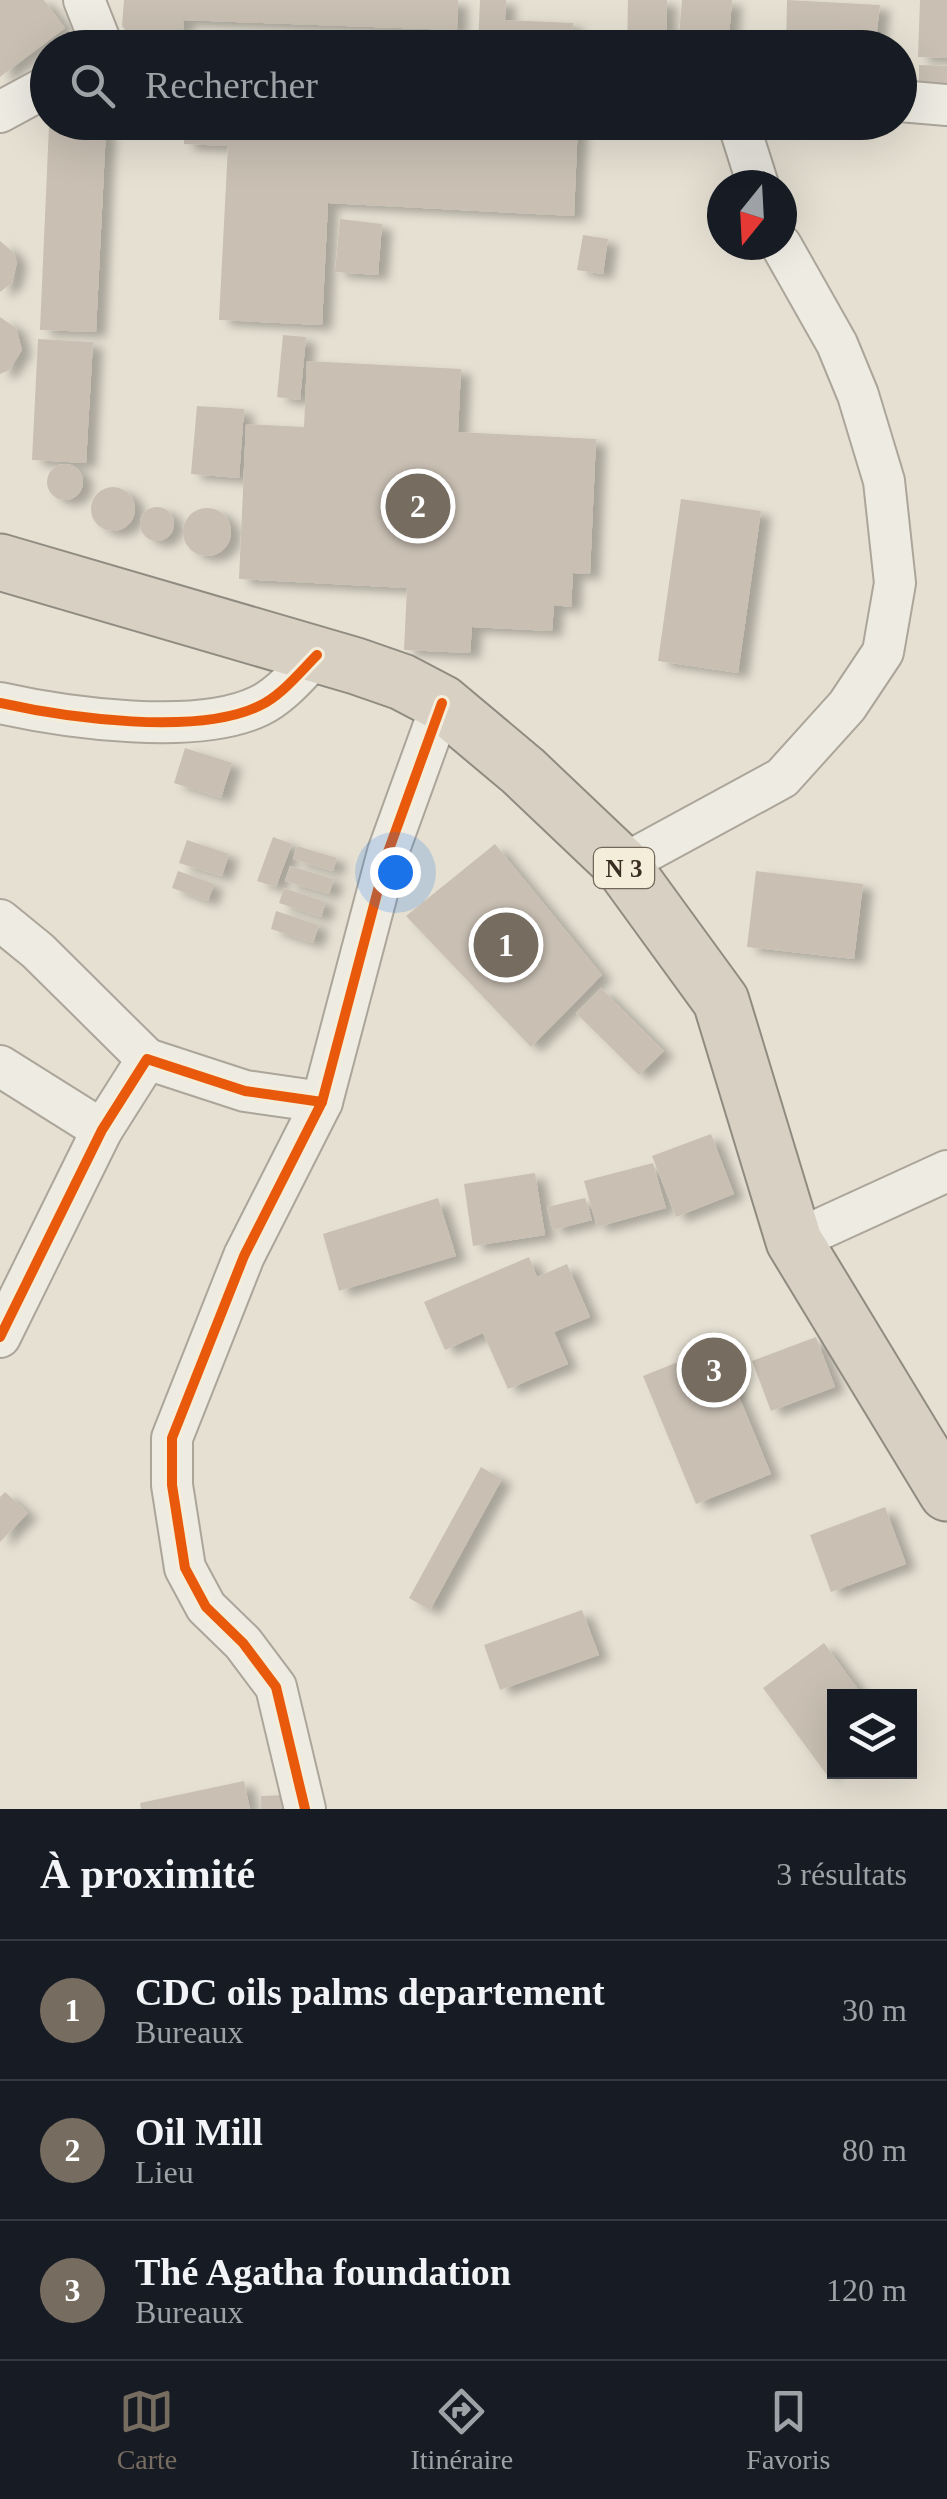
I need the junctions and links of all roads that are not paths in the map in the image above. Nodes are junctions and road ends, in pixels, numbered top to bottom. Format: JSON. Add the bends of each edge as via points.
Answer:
{"nodes":[{"id":1,"x":84,"y":0,"type":"edge"},
{"id":2,"x":96,"y":30,"type":"edge"},
{"id":3,"x":30,"y":96,"type":"edge"},
{"id":4,"x":917,"y":103,"type":"edge"},
{"id":5,"x":947,"y":104,"type":"edge"},
{"id":6,"x":0,"y":112,"type":"edge"},
{"id":7,"x":744,"y":140,"type":"edge"},
{"id":8,"x":753,"y":170,"type":"edge"},
{"id":9,"x":789,"y":260,"type":"edge"},
{"id":10,"x":0,"y":562,"type":"edge"},
{"id":11,"x":317,"y":655,"type":"junction"},
{"id":12,"x":0,"y":703,"type":"edge"},
{"id":13,"x":442,"y":703,"type":"junction"},
{"id":14,"x":622,"y":865,"type":"junction"},
{"id":15,"x":0,"y":920,"type":"edge"},
{"id":16,"x":147,"y":1059,"type":"junction"},
{"id":17,"x":0,"y":1066,"type":"edge"},
{"id":18,"x":322,"y":1102,"type":"junction"},
{"id":19,"x":102,"y":1130,"type":"junction"},
{"id":20,"x":947,"y":1171,"type":"edge"},
{"id":21,"x":794,"y":1242,"type":"junction"},
{"id":22,"x":0,"y":1336,"type":"edge"},
{"id":23,"x":947,"y":1493,"type":"edge"},
{"id":24,"x":304,"y":1809,"type":"edge"}],
"edges":[{"from":1,"to":2,"type":"street"},
{"from":3,"to":6,"type":"street"},
{"from":4,"to":5,"type":"street"},
{"from":7,"to":8,"type":"street"},
{"from":9,"to":14,"type":"street","via":[[837,344],[884,481],[895,583],[883,652],[847,706],[782,778]]},
{"from":10,"to":11,"type":"highway","number":"N 3"},
{"from":11,"to":12,"type":"street","via":[[264,704],[218,718],[125,720]]},
{"from":11,"to":13,"type":"highway","number":"N 3","via":[[402,682]]},
{"from":13,"to":14,"type":"highway","number":"N 3"},
{"from":13,"to":18,"type":"street","via":[[388,852]]},
{"from":14,"to":21,"type":"highway","number":"N 3","via":[[721,1001]]},
{"from":15,"to":16,"type":"street"},
{"from":16,"to":18,"type":"street","via":[[245,1091]]},
{"from":16,"to":19,"type":"street"},
{"from":17,"to":19,"type":"street"},
{"from":18,"to":24,"type":"street","via":[[244,1256],[172,1438],[185,1568],[206,1607],[276,1688]]},
{"from":19,"to":22,"type":"street"},
{"from":20,"to":21,"type":"street"},
{"from":21,"to":23,"type":"highway","number":"N 3"}]}
